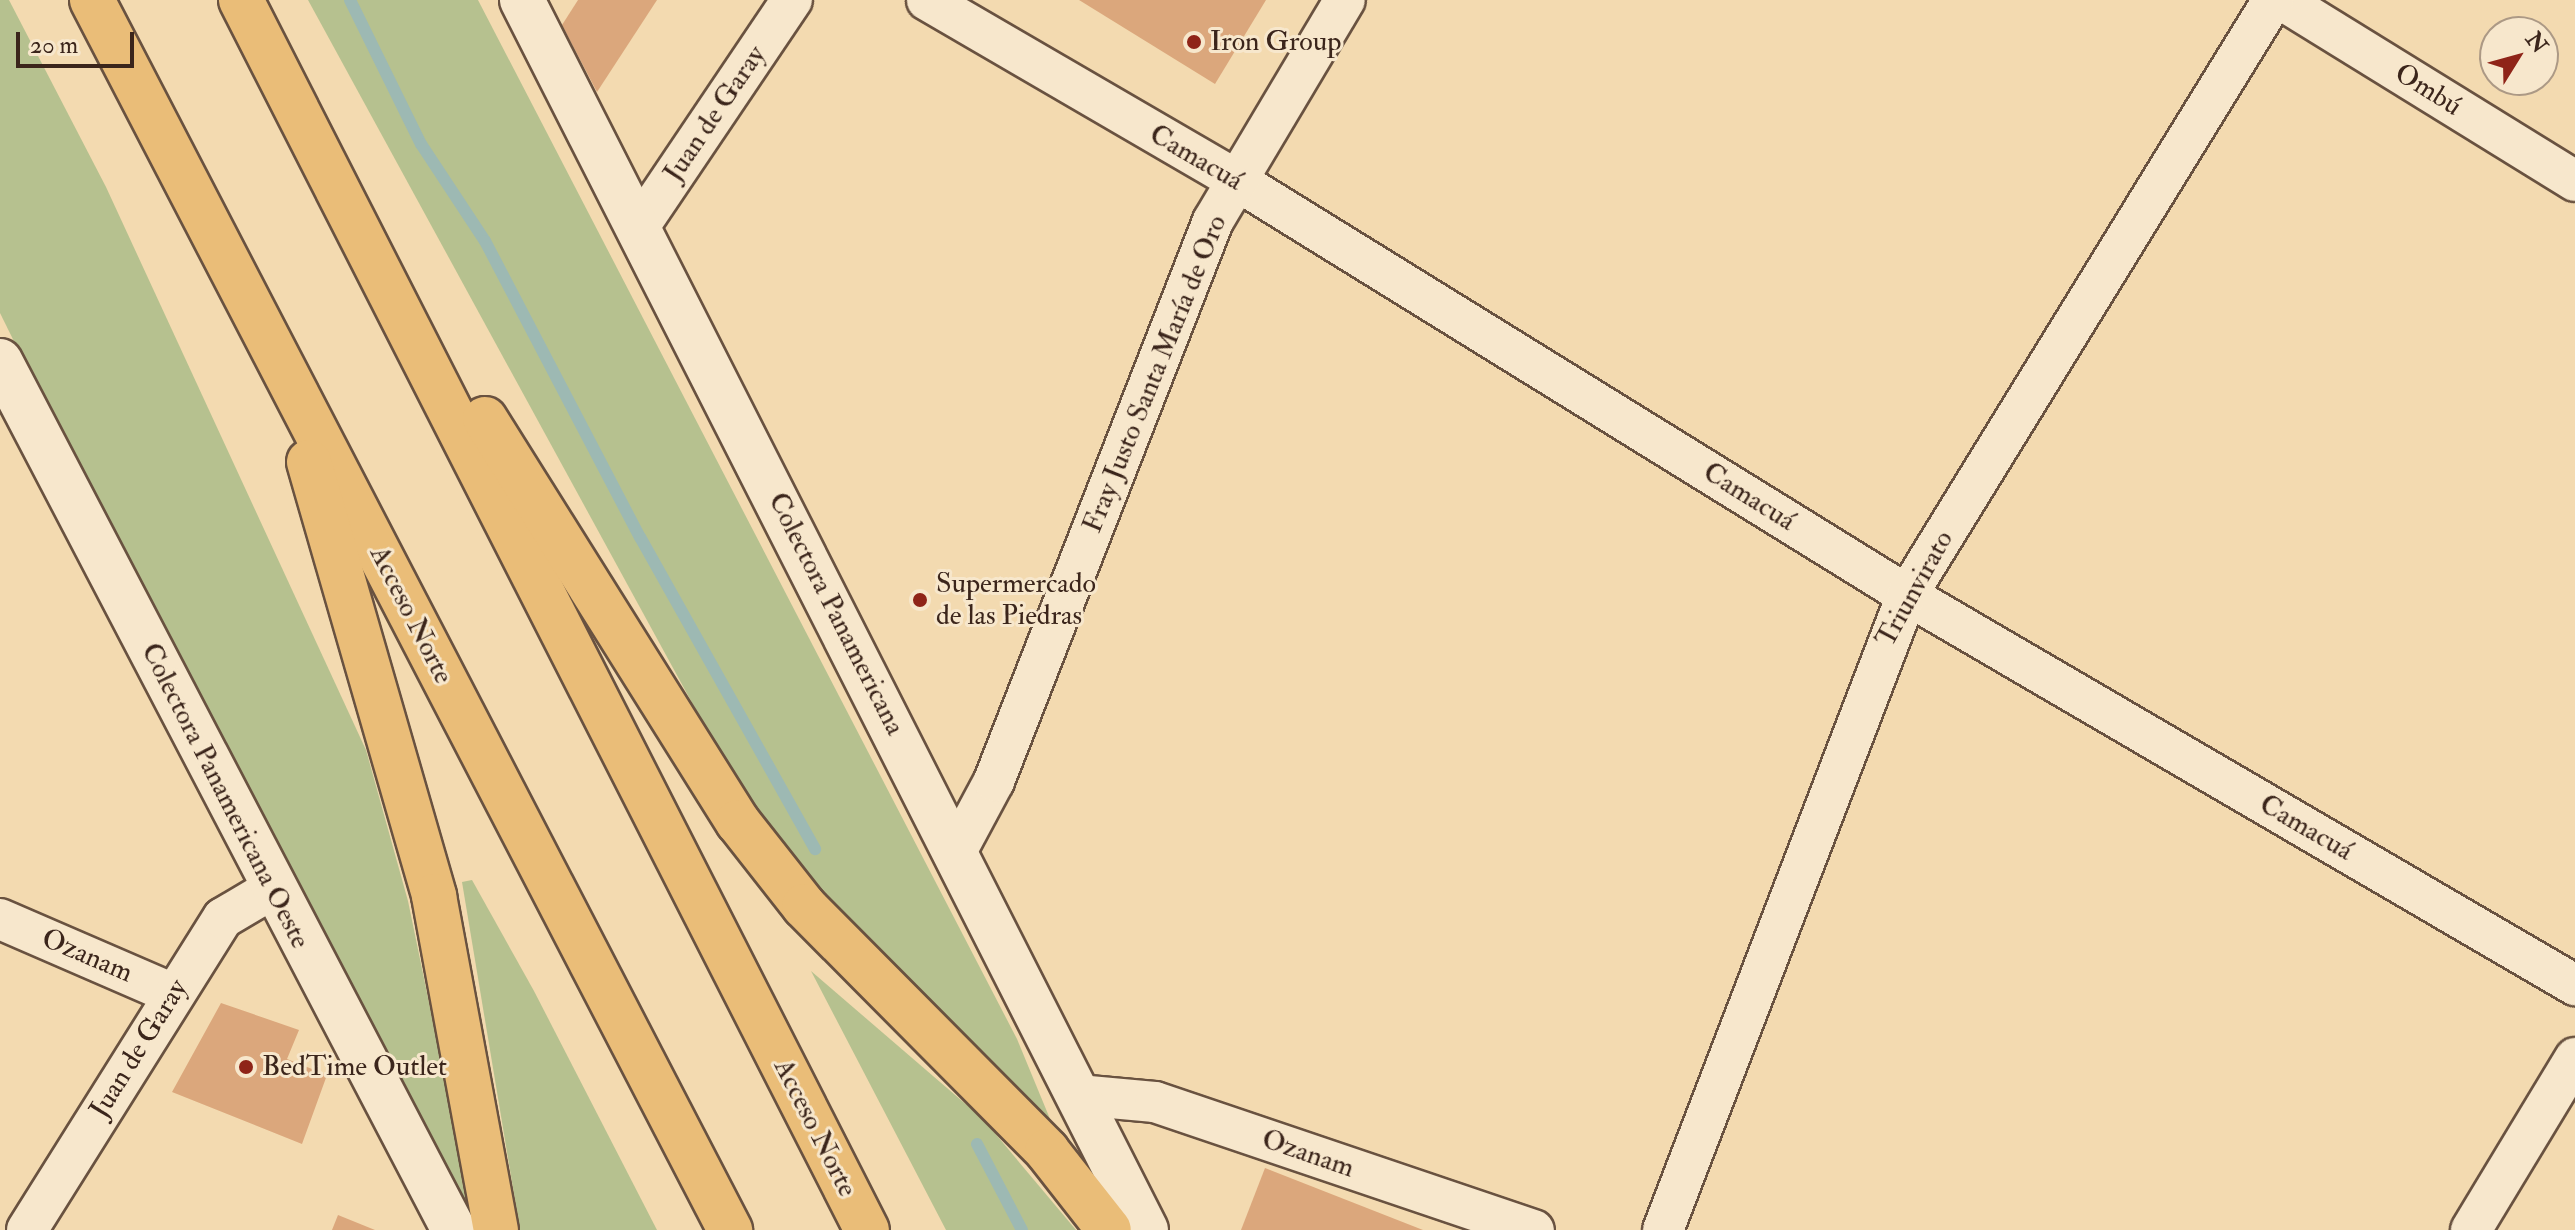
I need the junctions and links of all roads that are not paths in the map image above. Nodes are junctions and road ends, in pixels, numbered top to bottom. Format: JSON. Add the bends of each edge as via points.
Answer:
{"nodes":[{"id":1,"x":92,"y":0,"type":"edge"},
{"id":2,"x":241,"y":0,"type":"edge"},
{"id":3,"x":522,"y":0,"type":"edge"},
{"id":4,"x":792,"y":0,"type":"edge"},
{"id":5,"x":927,"y":0,"type":"edge"},
{"id":6,"x":1345,"y":0,"type":"edge"},
{"id":7,"x":2273,"y":0,"type":"edge"},
{"id":8,"x":2282,"y":0,"type":"edge"},
{"id":9,"x":320,"y":152,"type":"junction"},
{"id":10,"x":1236,"y":180,"type":"junction"},
{"id":11,"x":2575,"y":181,"type":"edge"},
{"id":12,"x":638,"y":228,"type":"junction"},
{"id":13,"x":0,"y":361,"type":"edge"},
{"id":14,"x":280,"y":364,"type":"junction"},
{"id":15,"x":1907,"y":595,"type":"junction"},
{"id":16,"x":957,"y":850,"type":"junction"},
{"id":17,"x":272,"y":889,"type":"junction"},
{"id":18,"x":0,"y":919,"type":"edge"},
{"id":19,"x":2575,"y":985,"type":"edge"},
{"id":20,"x":173,"y":994,"type":"junction"},
{"id":21,"x":2575,"y":1058,"type":"edge"},
{"id":22,"x":1078,"y":1095,"type":"junction"},
{"id":23,"x":27,"y":1230,"type":"edge"},
{"id":24,"x":454,"y":1230,"type":"edge"},
{"id":25,"x":496,"y":1230,"type":"edge"},
{"id":26,"x":730,"y":1230,"type":"edge"},
{"id":27,"x":867,"y":1230,"type":"edge"},
{"id":28,"x":1109,"y":1230,"type":"edge"},
{"id":29,"x":1146,"y":1230,"type":"edge"},
{"id":30,"x":1534,"y":1230,"type":"edge"},
{"id":31,"x":1663,"y":1230,"type":"edge"},
{"id":32,"x":2471,"y":1230,"type":"edge"}],
"edges":[{"from":1,"to":14,"type":"highway","name":"Acceso Norte"},
{"from":2,"to":9,"type":"highway","name":"Acceso Norte"},
{"from":3,"to":12,"type":"street","name":"Colectora Panamericana"},
{"from":4,"to":12,"type":"street","name":"Juan de Garay"},
{"from":5,"to":10,"type":"street","name":"Camacuá"},
{"from":6,"to":10,"type":"street","name":"Fray Justo Santa María de Oro"},
{"from":7,"to":15,"type":"street","name":"Triunvirato"},
{"from":8,"to":11,"type":"street","name":"Ombú"},
{"from":9,"to":27,"type":"highway","name":"Acceso Norte"},
{"from":9,"to":28,"type":"highway","via":[[738,822],[804,906],[1047,1151]]},
{"from":10,"to":15,"type":"street","name":"Camacuá"},
{"from":10,"to":16,"type":"street","name":"Fray Justo Santa María de Oro","via":[[1213,221],[994,781]]},
{"from":12,"to":16,"type":"street","name":"Colectora Panamericana"},
{"from":13,"to":17,"type":"street","name":"Colectora Panamericana Oeste"},
{"from":14,"to":25,"type":"highway","via":[[434,896]]},
{"from":14,"to":26,"type":"highway","name":"Acceso Norte"},
{"from":15,"to":19,"type":"street","name":"Camacuá"},
{"from":15,"to":31,"type":"street","name":"Triunvirato"},
{"from":16,"to":22,"type":"street","name":"Colectora Panamericana"},
{"from":17,"to":20,"type":"street","name":"Juan de Garay","via":[[223,918]]},
{"from":17,"to":24,"type":"street","name":"Colectora Panamericana Oeste"},
{"from":18,"to":20,"type":"street","name":"Ozanam"},
{"from":20,"to":23,"type":"street","name":"Juan de Garay"},
{"from":21,"to":32,"type":"street"},
{"from":22,"to":29,"type":"street","name":"Colectora Panamericana"},
{"from":22,"to":30,"type":"street","name":"Ozanam","via":[[1155,1102]]}]}
